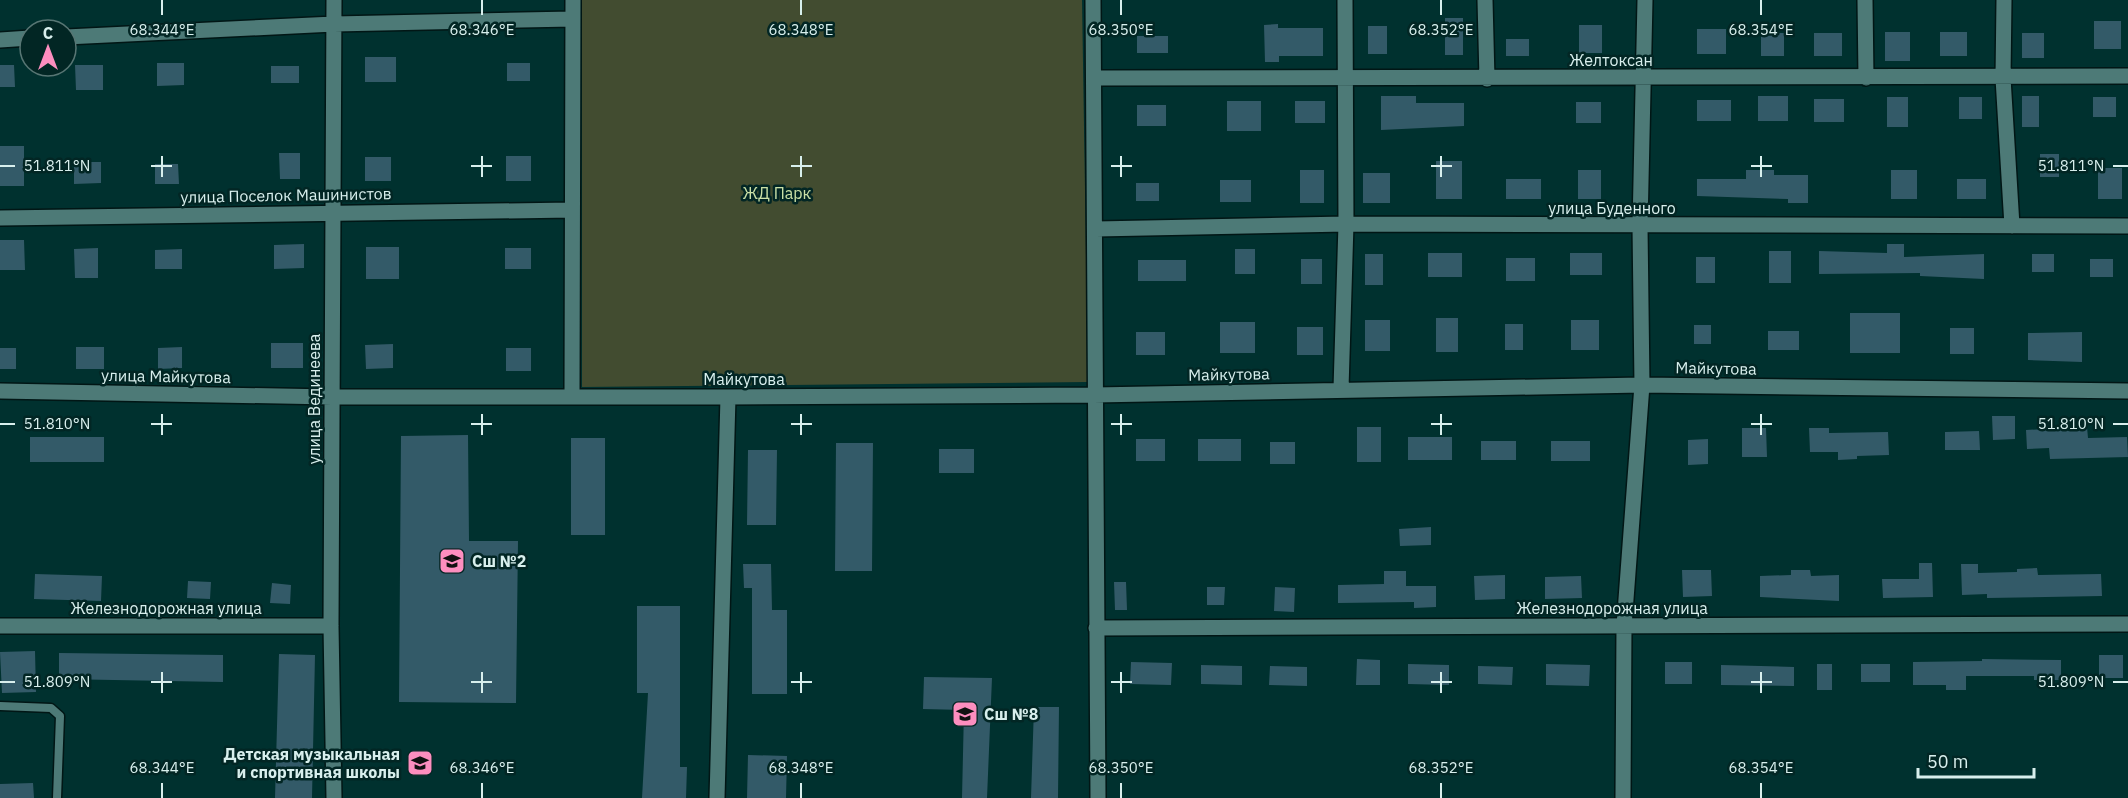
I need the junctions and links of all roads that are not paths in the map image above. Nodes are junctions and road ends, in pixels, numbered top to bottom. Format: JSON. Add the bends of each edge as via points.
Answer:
{"nodes":[{"id":1,"x":334,"y":0,"type":"edge"},
{"id":2,"x":573,"y":0,"type":"edge"},
{"id":3,"x":1093,"y":0,"type":"edge"},
{"id":4,"x":1345,"y":0,"type":"edge"},
{"id":5,"x":1485,"y":0,"type":"edge"},
{"id":6,"x":1645,"y":0,"type":"edge"},
{"id":7,"x":1865,"y":0,"type":"edge"},
{"id":8,"x":2004,"y":0,"type":"edge"},
{"id":9,"x":573,"y":19,"type":"junction"},
{"id":10,"x":334,"y":24,"type":"junction"},
{"id":11,"x":78,"y":36,"type":"edge"},
{"id":12,"x":18,"y":39,"type":"edge"},
{"id":13,"x":0,"y":40,"type":"edge"},
{"id":14,"x":2128,"y":76,"type":"edge"},
{"id":15,"x":1346,"y":77,"type":"junction"},
{"id":16,"x":1095,"y":78,"type":"junction"},
{"id":17,"x":1644,"y":78,"type":"junction"},
{"id":18,"x":1866,"y":78,"type":"junction"},
{"id":19,"x":2003,"y":78,"type":"junction"},
{"id":20,"x":1487,"y":79,"type":"junction"},
{"id":21,"x":572,"y":210,"type":"junction"},
{"id":22,"x":332,"y":212,"type":"junction"},
{"id":23,"x":0,"y":218,"type":"edge"},
{"id":24,"x":1346,"y":224,"type":"junction"},
{"id":25,"x":1640,"y":226,"type":"junction"},
{"id":26,"x":2012,"y":226,"type":"junction"},
{"id":27,"x":2128,"y":226,"type":"edge"},
{"id":28,"x":1096,"y":229,"type":"junction"},
{"id":29,"x":1642,"y":385,"type":"junction"},
{"id":30,"x":1341,"y":389,"type":"junction"},
{"id":31,"x":0,"y":391,"type":"edge"},
{"id":32,"x":2128,"y":392,"type":"edge"},
{"id":33,"x":1094,"y":395,"type":"junction"},
{"id":34,"x":572,"y":396,"type":"junction"},
{"id":35,"x":728,"y":397,"type":"junction"},
{"id":36,"x":332,"y":398,"type":"junction"},
{"id":37,"x":2128,"y":624,"type":"edge"},
{"id":38,"x":0,"y":626,"type":"edge"},
{"id":39,"x":331,"y":626,"type":"junction"},
{"id":40,"x":1624,"y":626,"type":"junction"},
{"id":41,"x":1096,"y":628,"type":"junction"},
{"id":42,"x":0,"y":706,"type":"edge"},
{"id":43,"x":57,"y":798,"type":"edge"},
{"id":44,"x":334,"y":798,"type":"edge"},
{"id":45,"x":717,"y":798,"type":"edge"},
{"id":46,"x":1098,"y":798,"type":"edge"},
{"id":47,"x":1623,"y":798,"type":"edge"}],
"edges":[{"from":1,"to":10,"type":"street","name":"улица Вединеева"},
{"from":2,"to":9,"type":"street"},
{"from":3,"to":16,"type":"street"},
{"from":4,"to":15,"type":"street"},
{"from":5,"to":20,"type":"street"},
{"from":6,"to":17,"type":"street"},
{"from":7,"to":18,"type":"street"},
{"from":8,"to":19,"type":"street"},
{"from":9,"to":10,"type":"street"},
{"from":9,"to":21,"type":"street"},
{"from":10,"to":11,"type":"street"},
{"from":10,"to":22,"type":"street","name":"улица Вединеева"},
{"from":12,"to":13,"type":"street"},
{"from":14,"to":19,"type":"street","name":"Желтоксан"},
{"from":15,"to":16,"type":"street","name":"Желтоксан"},
{"from":15,"to":20,"type":"street","name":"Желтоксан"},
{"from":15,"to":24,"type":"street"},
{"from":16,"to":28,"type":"street"},
{"from":17,"to":18,"type":"street","name":"Желтоксан"},
{"from":17,"to":20,"type":"street","name":"Желтоксан"},
{"from":17,"to":25,"type":"street"},
{"from":18,"to":19,"type":"street","name":"Желтоксан"},
{"from":19,"to":26,"type":"street"},
{"from":21,"to":22,"type":"street","name":"улица Поселок Машинистов"},
{"from":21,"to":34,"type":"street"},
{"from":22,"to":23,"type":"street","name":"улица Поселок Машинистов"},
{"from":22,"to":36,"type":"street","name":"улица Вединеева"},
{"from":24,"to":25,"type":"street","name":"улица Буденного"},
{"from":24,"to":28,"type":"street","name":"улица Буденного"},
{"from":24,"to":30,"type":"street"},
{"from":25,"to":26,"type":"street","name":"улица Буденного"},
{"from":25,"to":29,"type":"street"},
{"from":26,"to":27,"type":"street","name":"улица Буденного"},
{"from":28,"to":33,"type":"street"},
{"from":29,"to":30,"type":"street","name":"Майкутова"},
{"from":29,"to":32,"type":"street","name":"Майкутова"},
{"from":29,"to":40,"type":"street"},
{"from":30,"to":33,"type":"street","name":"Майкутова"},
{"from":31,"to":36,"type":"street","name":"улица Майкутова"},
{"from":33,"to":35,"type":"street","name":"Майкутова"},
{"from":33,"to":41,"type":"street"},
{"from":34,"to":35,"type":"street","name":"Майкутова"},
{"from":34,"to":36,"type":"street","name":"Майкутова"},
{"from":35,"to":45,"type":"street"},
{"from":36,"to":39,"type":"street","name":"улица Вединеева"},
{"from":37,"to":40,"type":"street","name":"Железнодорожная улица"},
{"from":38,"to":39,"type":"street","name":"Железнодорожная улица"},
{"from":39,"to":44,"type":"street","name":"улица Вединеева"},
{"from":40,"to":41,"type":"street","name":"Железнодорожная улица"},
{"from":40,"to":47,"type":"street"},
{"from":41,"to":46,"type":"street"},
{"from":42,"to":43,"type":"lane","via":[[57,711]]}]}
